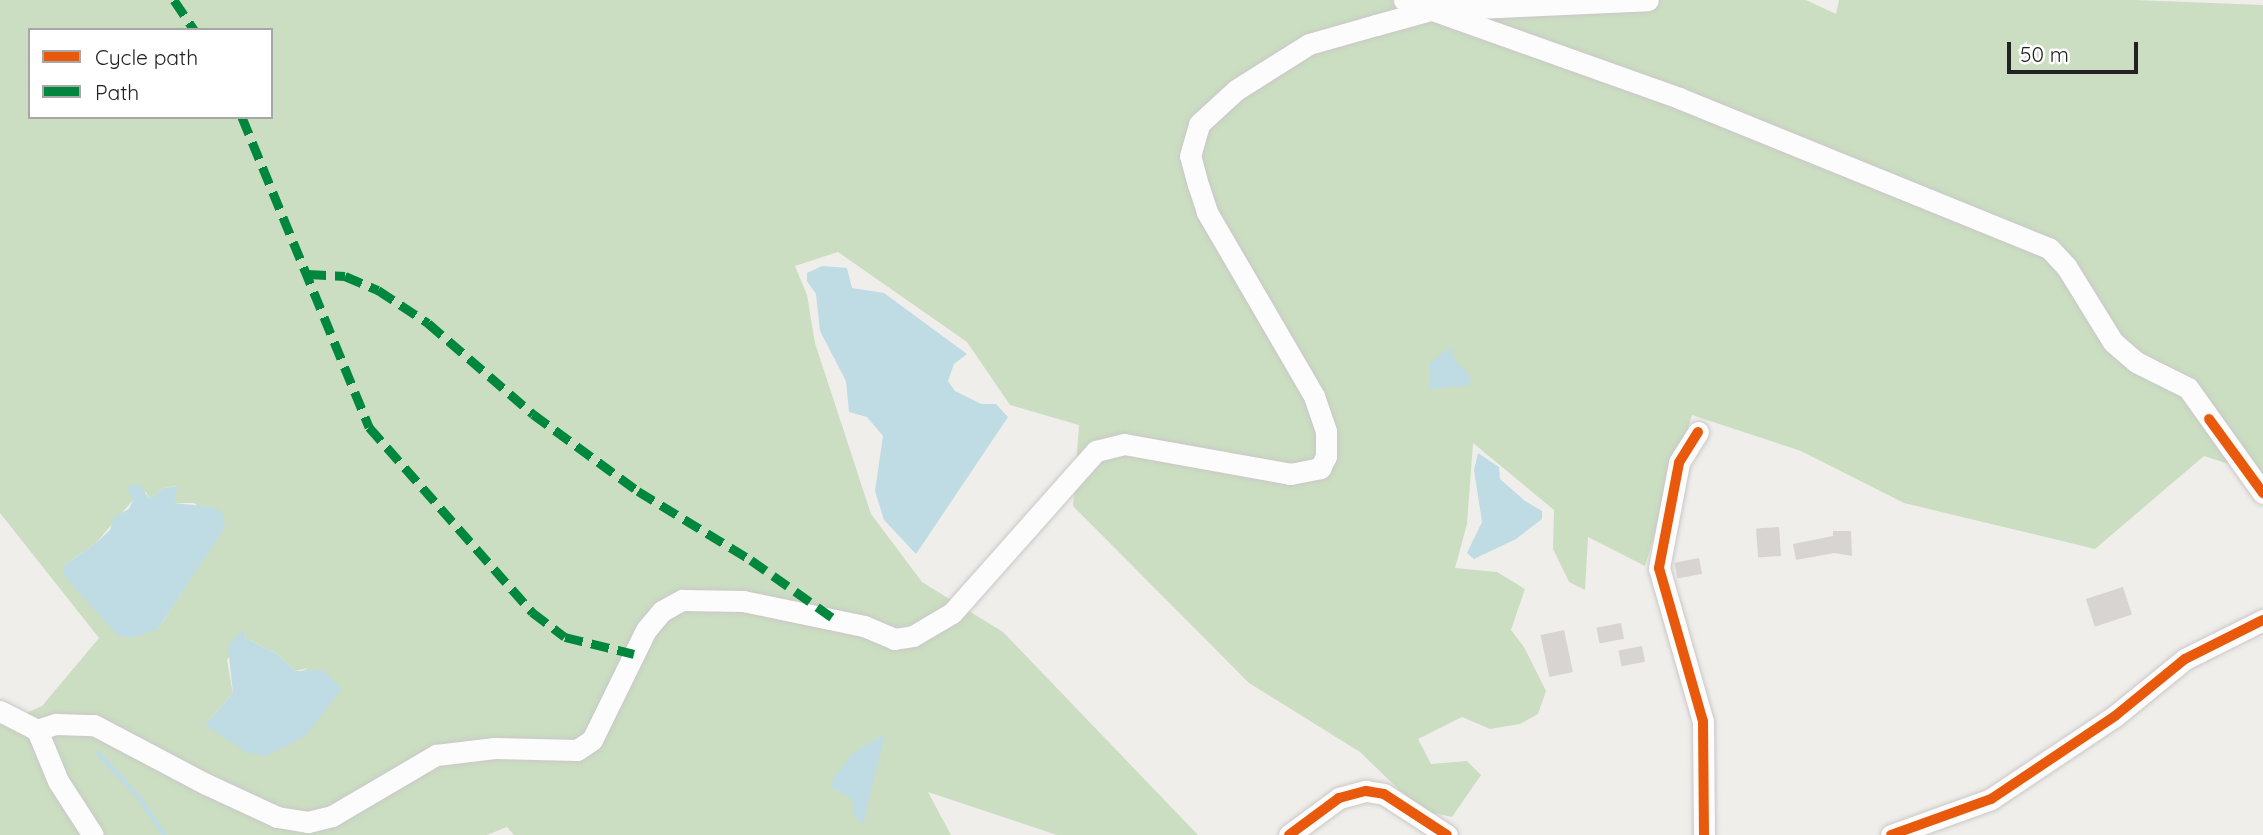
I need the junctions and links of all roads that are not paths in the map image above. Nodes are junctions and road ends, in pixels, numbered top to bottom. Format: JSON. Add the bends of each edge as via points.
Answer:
{"nodes":[{"id":1,"x":1404,"y":0,"type":"edge"},
{"id":2,"x":1648,"y":0,"type":"edge"},
{"id":3,"x":1431,"y":10,"type":"junction"},
{"id":4,"x":1698,"y":432,"type":"dead end"},
{"id":5,"x":2263,"y":493,"type":"edge"},
{"id":6,"x":2263,"y":620,"type":"edge"},
{"id":7,"x":0,"y":711,"type":"edge"},
{"id":8,"x":37,"y":730,"type":"junction"},
{"id":9,"x":93,"y":835,"type":"edge"},
{"id":10,"x":1289,"y":835,"type":"edge"},
{"id":11,"x":1447,"y":835,"type":"edge"},
{"id":12,"x":1704,"y":835,"type":"edge"},
{"id":13,"x":1891,"y":835,"type":"edge"}],
"edges":[{"from":1,"to":3,"type":"street"},
{"from":2,"to":3,"type":"street"},
{"from":3,"to":5,"type":"street","via":[[1679,98],[2049,248],[2066,266],[2113,342],[2136,362],[2188,388]]},
{"from":3,"to":8,"type":"street","via":[[1309,44],[1236,90],[1199,124],[1191,141],[1190,156],[1207,212],[1314,396],[1326,431],[1321,468],[1290,474],[1124,444],[1096,451],[952,613],[913,636],[894,639],[864,626],[743,601],[682,600],[662,611],[646,630],[592,740],[577,750],[495,748],[436,755],[332,816],[308,822],[277,817],[193,779],[94,725],[57,724]]},
{"from":4,"to":12,"type":"street","via":[[1679,463],[1659,568],[1703,721]]},
{"from":6,"to":13,"type":"street","via":[[2185,659],[2115,716],[1991,799]]},
{"from":7,"to":8,"type":"street"},
{"from":8,"to":9,"type":"street","via":[[58,781]]},
{"from":10,"to":11,"type":"street","via":[[1339,798],[1366,791],[1384,794]]}]}
